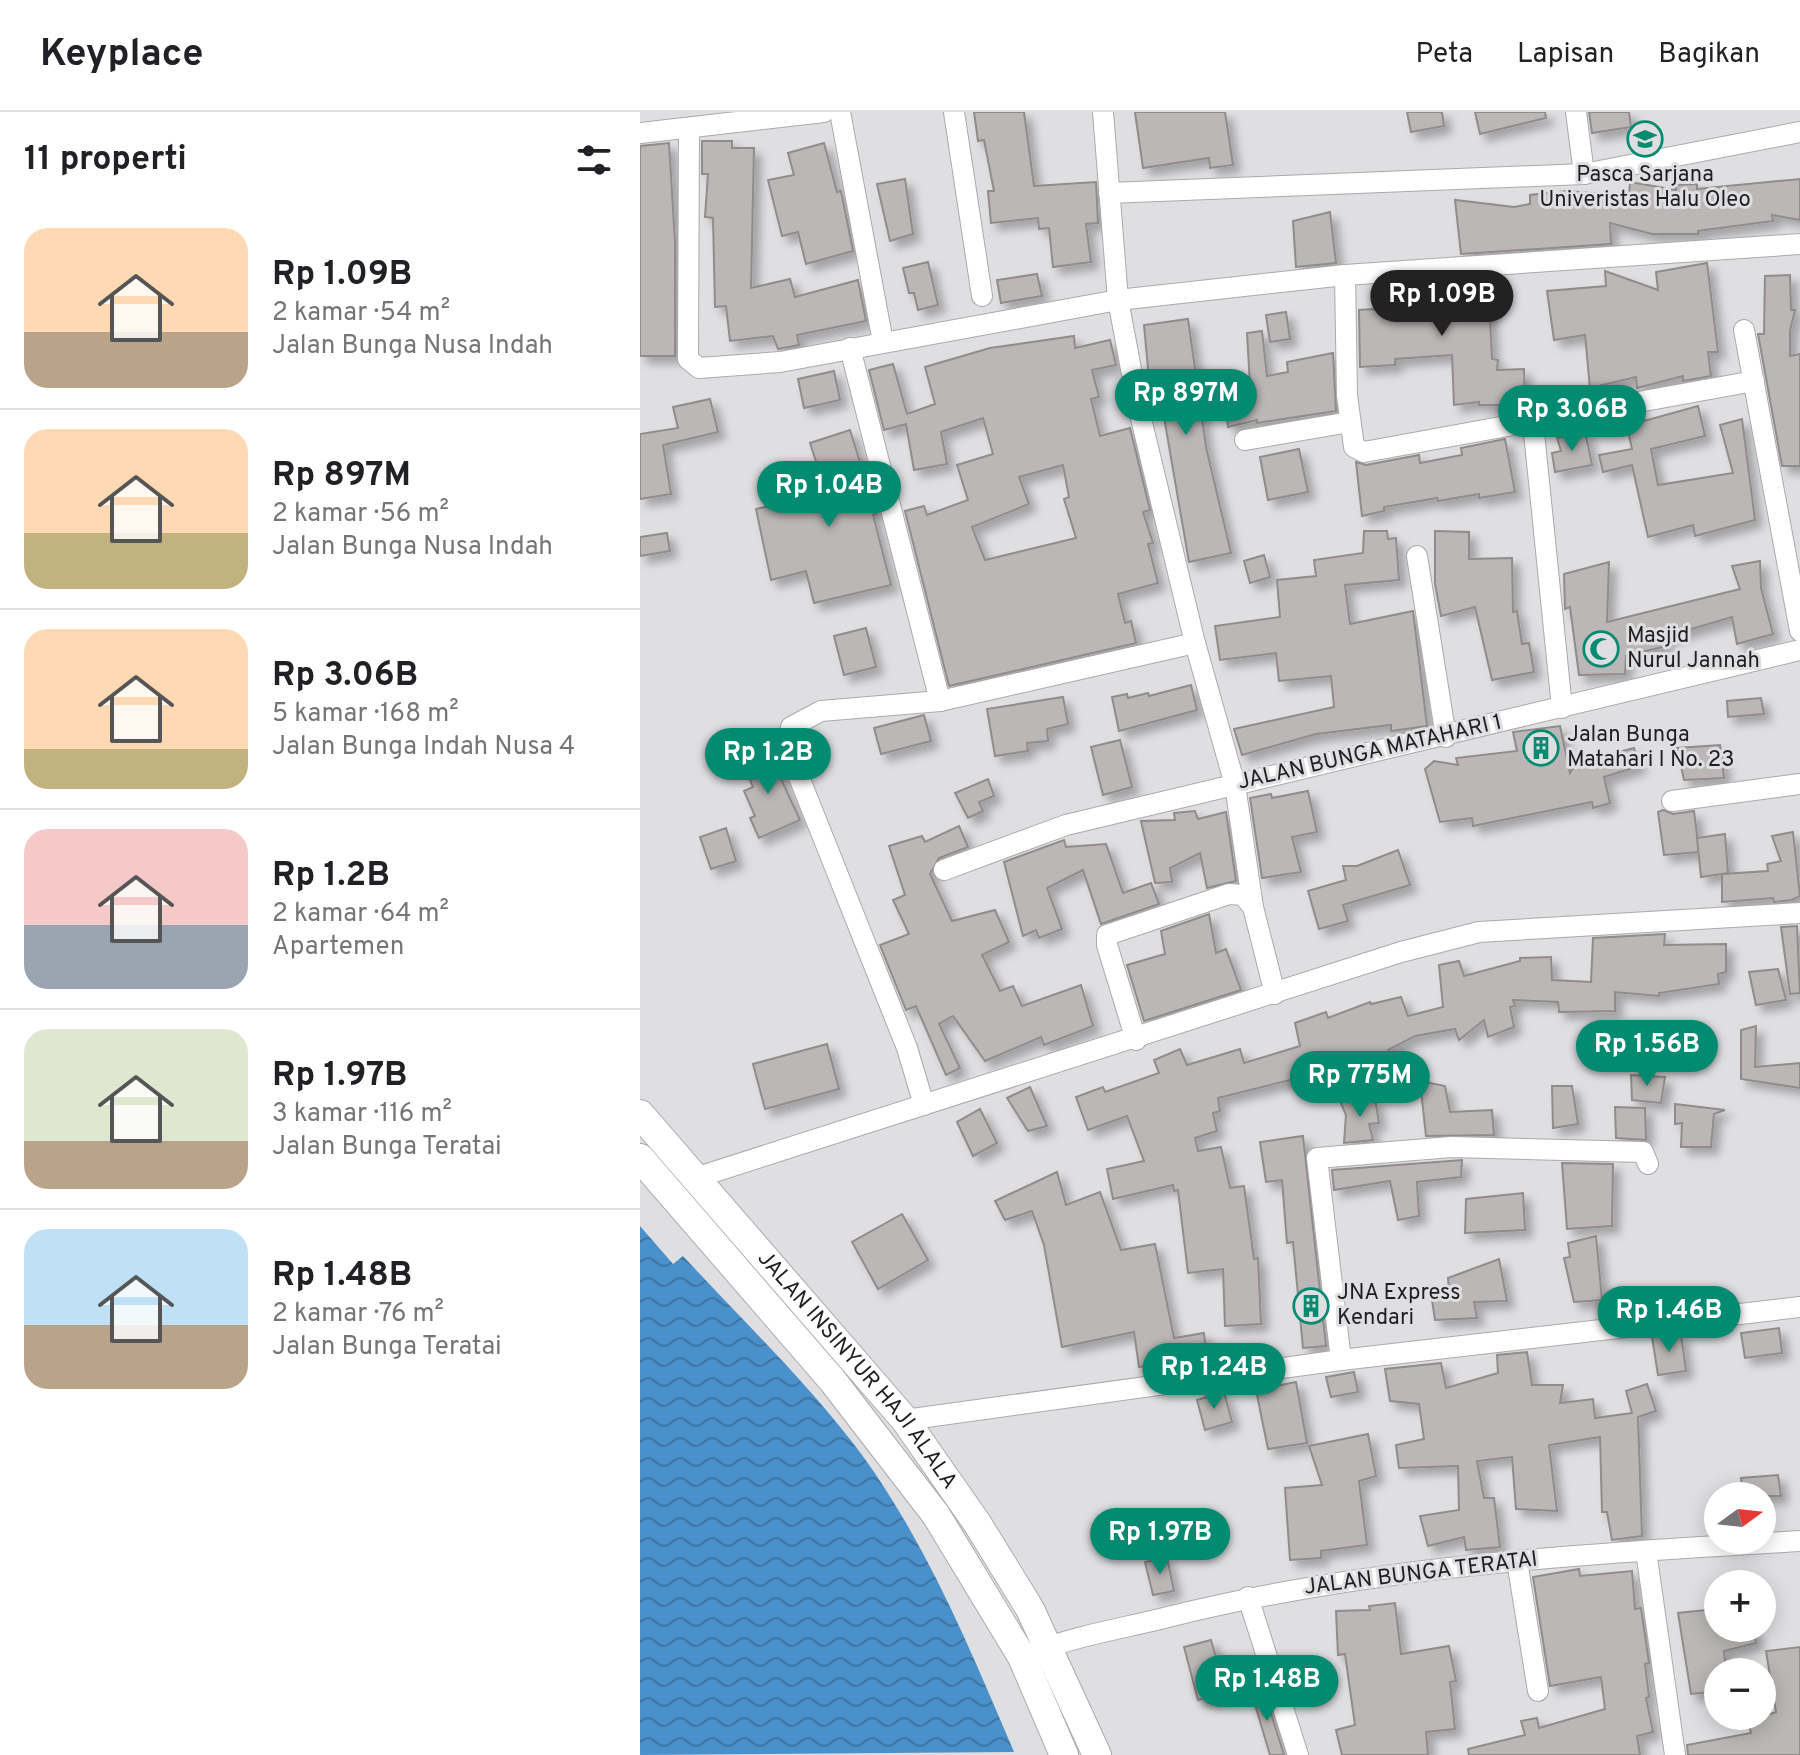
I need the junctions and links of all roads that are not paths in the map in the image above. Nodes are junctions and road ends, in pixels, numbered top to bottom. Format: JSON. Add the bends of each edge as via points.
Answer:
{"nodes":[{"id":1,"x":824,"y":112,"type":"edge"},
{"id":2,"x":840,"y":112,"type":"edge"},
{"id":3,"x":954,"y":112,"type":"edge"},
{"id":4,"x":1103,"y":112,"type":"edge"},
{"id":5,"x":1576,"y":112,"type":"edge"},
{"id":6,"x":689,"y":128,"type":"junction"},
{"id":7,"x":1800,"y":132,"type":"edge"},
{"id":8,"x":640,"y":133,"type":"edge"},
{"id":9,"x":1584,"y":174,"type":"junction"},
{"id":10,"x":1109,"y":193,"type":"junction"},
{"id":11,"x":1800,"y":244,"type":"edge"},
{"id":12,"x":1345,"y":275,"type":"junction"},
{"id":13,"x":982,"y":296,"type":"dead end"},
{"id":14,"x":1118,"y":300,"type":"junction"},
{"id":15,"x":1744,"y":330,"type":"dead end"},
{"id":16,"x":883,"y":342,"type":"junction"},
{"id":17,"x":850,"y":348,"type":"junction"},
{"id":18,"x":1754,"y":381,"type":"junction"},
{"id":19,"x":1350,"y":422,"type":"junction"},
{"id":20,"x":1533,"y":423,"type":"junction"},
{"id":21,"x":1245,"y":440,"type":"dead end"},
{"id":22,"x":1417,"y":556,"type":"dead end"},
{"id":23,"x":1800,"y":631,"type":"edge"},
{"id":24,"x":1195,"y":643,"type":"junction"},
{"id":25,"x":1800,"y":650,"type":"edge"},
{"id":26,"x":940,"y":701,"type":"junction"},
{"id":27,"x":1562,"y":708,"type":"junction"},
{"id":28,"x":1446,"y":737,"type":"junction"},
{"id":29,"x":1800,"y":784,"type":"edge"},
{"id":30,"x":1235,"y":785,"type":"junction"},
{"id":31,"x":1672,"y":801,"type":"dead end"},
{"id":32,"x":944,"y":870,"type":"dead end"},
{"id":33,"x":1253,"y":907,"type":"junction"},
{"id":34,"x":1800,"y":913,"type":"edge"},
{"id":35,"x":1275,"y":994,"type":"junction"},
{"id":36,"x":1136,"y":1040,"type":"junction"},
{"id":37,"x":924,"y":1105,"type":"junction"},
{"id":38,"x":640,"y":1114,"type":"edge"},
{"id":39,"x":640,"y":1158,"type":"edge"},
{"id":40,"x":1648,"y":1164,"type":"dead end"},
{"id":41,"x":695,"y":1178,"type":"junction"},
{"id":42,"x":1800,"y":1307,"type":"edge"},
{"id":43,"x":1341,"y":1360,"type":"junction"},
{"id":44,"x":905,"y":1420,"type":"junction"},
{"id":45,"x":1800,"y":1541,"type":"edge"},
{"id":46,"x":1646,"y":1551,"type":"junction"},
{"id":47,"x":1517,"y":1561,"type":"junction"},
{"id":48,"x":1248,"y":1597,"type":"junction"},
{"id":49,"x":1049,"y":1647,"type":"junction"},
{"id":50,"x":1022,"y":1657,"type":"junction"},
{"id":51,"x":1538,"y":1691,"type":"dead end"},
{"id":52,"x":1064,"y":1755,"type":"edge"},
{"id":53,"x":1097,"y":1755,"type":"edge"},
{"id":54,"x":1298,"y":1755,"type":"edge"},
{"id":55,"x":1675,"y":1755,"type":"edge"}],
"edges":[{"from":1,"to":6,"type":"street"},
{"from":2,"to":16,"type":"street"},
{"from":3,"to":13,"type":"street"},
{"from":4,"to":10,"type":"street"},
{"from":5,"to":9,"type":"street"},
{"from":6,"to":8,"type":"street"},
{"from":6,"to":17,"type":"street","via":[[689,363],[705,369]]},
{"from":7,"to":9,"type":"street"},
{"from":9,"to":10,"type":"street"},
{"from":10,"to":14,"type":"street"},
{"from":11,"to":12,"type":"street"},
{"from":12,"to":14,"type":"street"},
{"from":12,"to":19,"type":"street"},
{"from":14,"to":16,"type":"street"},
{"from":14,"to":24,"type":"street"},
{"from":15,"to":18,"type":"street"},
{"from":16,"to":17,"type":"street"},
{"from":17,"to":26,"type":"street"},
{"from":18,"to":20,"type":"street"},
{"from":18,"to":23,"type":"street"},
{"from":19,"to":20,"type":"street","via":[[1354,447],[1364,452]]},
{"from":19,"to":21,"type":"street"},
{"from":20,"to":27,"type":"street"},
{"from":22,"to":28,"type":"street"},
{"from":24,"to":26,"type":"street"},
{"from":24,"to":30,"type":"street"},
{"from":25,"to":27,"type":"street","name":"JALAN BUNGA MATAHARI 1"},
{"from":26,"to":37,"type":"street","via":[[821,711],[798,721],[788,735],[823,844],[902,1036]]},
{"from":27,"to":28,"type":"street","name":"JALAN BUNGA MATAHARI 1"},
{"from":28,"to":30,"type":"street","name":"JALAN BUNGA MATAHARI 1"},
{"from":29,"to":31,"type":"street"},
{"from":30,"to":32,"type":"street","name":"JALAN BUNGA MATAHARI 1","via":[[1066,825]]},
{"from":30,"to":33,"type":"street"},
{"from":33,"to":35,"type":"street"},
{"from":33,"to":36,"type":"street","via":[[1243,895],[1229,894],[1107,935]]},
{"from":34,"to":35,"type":"street","via":[[1479,932]]},
{"from":35,"to":36,"type":"street"},
{"from":36,"to":37,"type":"street"},
{"from":37,"to":41,"type":"street"},
{"from":38,"to":41,"type":"main road","name":"JALAN INSINYUR HAJI ALALA"},
{"from":39,"to":50,"type":"main road","name":"JALAN INSINYUR HAJI ALALA","via":[[881,1442],[936,1515]]},
{"from":40,"to":43,"type":"street","via":[[1643,1152],[1451,1147],[1317,1158]]},
{"from":41,"to":44,"type":"main road","name":"JALAN INSINYUR HAJI ALALA"},
{"from":42,"to":43,"type":"street"},
{"from":43,"to":44,"type":"street"},
{"from":44,"to":49,"type":"main road","name":"JALAN INSINYUR HAJI ALALA","via":[[977,1523]]},
{"from":45,"to":46,"type":"street","name":"JALAN BUNGA TERATAI"},
{"from":46,"to":47,"type":"street","name":"JALAN BUNGA TERATAI"},
{"from":46,"to":55,"type":"street"},
{"from":47,"to":48,"type":"street","name":"JALAN BUNGA TERATAI","via":[[1345,1579]]},
{"from":47,"to":51,"type":"street"},
{"from":48,"to":49,"type":"street","name":"JALAN BUNGA TERATAI"},
{"from":48,"to":54,"type":"street"},
{"from":49,"to":50,"type":"street"},
{"from":49,"to":53,"type":"main road","name":"JALAN INSINYUR HAJI ALALA"},
{"from":50,"to":52,"type":"main road","name":"JALAN INSINYUR HAJI ALALA"}]}
